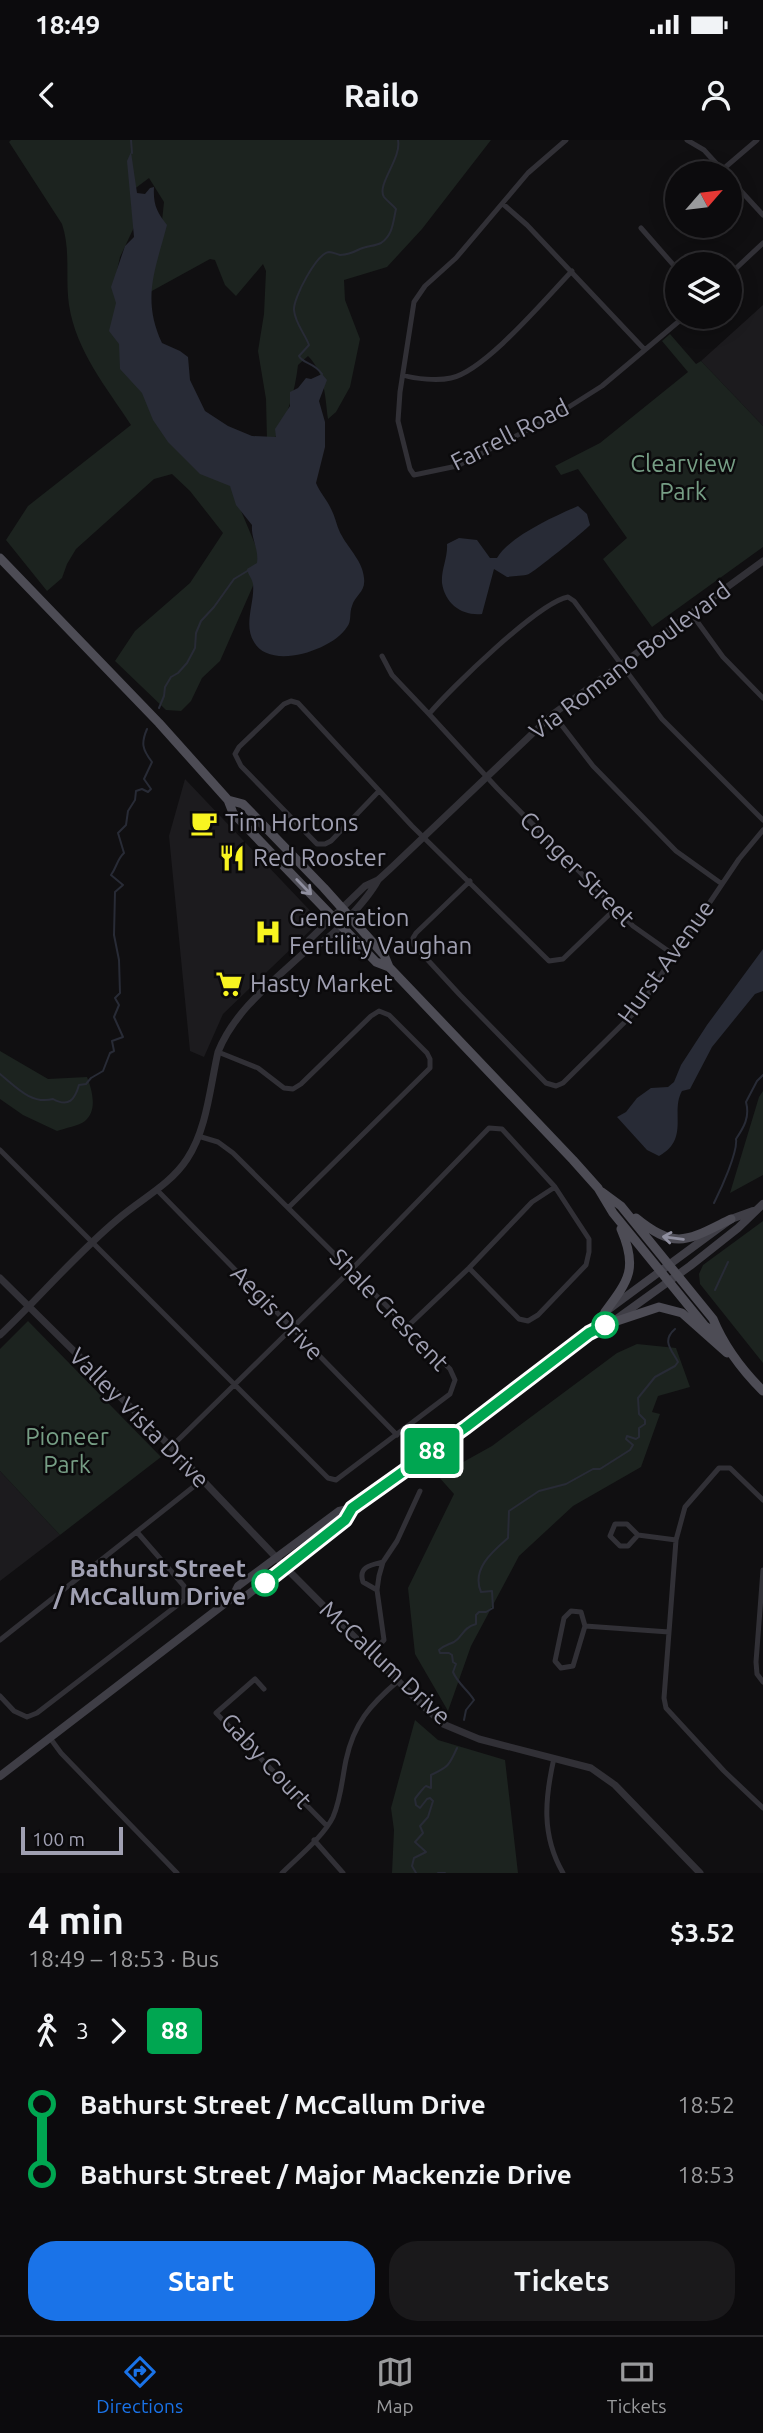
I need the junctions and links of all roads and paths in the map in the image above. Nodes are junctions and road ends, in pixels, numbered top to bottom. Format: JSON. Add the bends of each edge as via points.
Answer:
{"nodes":[{"id":1,"x":566,"y":140,"type":"edge"},
{"id":2,"x":687,"y":140,"type":"edge"},
{"id":3,"x":757,"y":140,"type":"edge"},
{"id":4,"x":714,"y":161,"type":"edge"},
{"id":5,"x":735,"y":161,"type":"edge"},
{"id":6,"x":742,"y":192,"type":"edge"},
{"id":7,"x":503,"y":204,"type":"junction"},
{"id":8,"x":763,"y":215,"type":"edge"},
{"id":9,"x":641,"y":228,"type":"dead end"},
{"id":10,"x":763,"y":243,"type":"edge"},
{"id":11,"x":665,"y":255,"type":"edge"},
{"id":12,"x":742,"y":263,"type":"edge"},
{"id":13,"x":572,"y":271,"type":"junction"},
{"id":14,"x":670,"y":329,"type":"edge"},
{"id":15,"x":645,"y":350,"type":"junction"},
{"id":16,"x":403,"y":375,"type":"junction"},
{"id":17,"x":0,"y":558,"type":"edge"},
{"id":18,"x":762,"y":564,"type":"edge"},
{"id":19,"x":691,"y":613,"type":"junction"},
{"id":20,"x":382,"y":656,"type":"dead end"},
{"id":21,"x":620,"y":665,"type":"junction"},
{"id":22,"x":763,"y":698,"type":"edge"},
{"id":23,"x":429,"y":714,"type":"junction"},
{"id":24,"x":553,"y":714,"type":"junction"},
{"id":25,"x":486,"y":776,"type":"junction"},
{"id":26,"x":379,"y":791,"type":"junction"},
{"id":27,"x":228,"y":800,"type":"junction"},
{"id":28,"x":763,"y":820,"type":"edge"},
{"id":29,"x":763,"y":830,"type":"edge"},
{"id":30,"x":423,"y":837,"type":"junction"},
{"id":31,"x":470,"y":881,"type":"junction"},
{"id":32,"x":722,"y":884,"type":"junction"},
{"id":33,"x":615,"y":909,"type":"junction"},
{"id":34,"x":346,"y":912,"type":"junction"},
{"id":35,"x":333,"y":917,"type":"junction"},
{"id":36,"x":340,"y":925,"type":"junction"},
{"id":37,"x":309,"y":948,"type":"junction"},
{"id":38,"x":674,"y":955,"type":"junction"},
{"id":39,"x":389,"y":967,"type":"junction"},
{"id":40,"x":218,"y":1052,"type":"junction"},
{"id":41,"x":198,"y":1136,"type":"junction"},
{"id":42,"x":0,"y":1150,"type":"edge"},
{"id":43,"x":555,"y":1187,"type":"junction"},
{"id":44,"x":598,"y":1188,"type":"junction"},
{"id":45,"x":157,"y":1190,"type":"junction"},
{"id":46,"x":621,"y":1206,"type":"junction"},
{"id":47,"x":289,"y":1207,"type":"junction"},
{"id":48,"x":760,"y":1207,"type":"edge"},
{"id":49,"x":617,"y":1218,"type":"junction"},
{"id":50,"x":731,"y":1219,"type":"junction"},
{"id":51,"x":91,"y":1243,"type":"junction"},
{"id":52,"x":469,"y":1268,"type":"junction"},
{"id":53,"x":665,"y":1268,"type":"junction"},
{"id":54,"x":351,"y":1270,"type":"junction"},
{"id":55,"x":0,"y":1278,"type":"edge"},
{"id":56,"x":672,"y":1278,"type":"junction"},
{"id":57,"x":29,"y":1307,"type":"junction"},
{"id":58,"x":605,"y":1312,"type":"junction"},
{"id":59,"x":611,"y":1323,"type":"junction"},
{"id":60,"x":408,"y":1326,"type":"junction"},
{"id":61,"x":293,"y":1328,"type":"junction"},
{"id":62,"x":589,"y":1333,"type":"junction"},
{"id":63,"x":0,"y":1335,"type":"edge"},
{"id":64,"x":739,"y":1363,"type":"junction"},
{"id":65,"x":234,"y":1385,"type":"junction"},
{"id":66,"x":763,"y":1391,"type":"edge"},
{"id":67,"x":397,"y":1435,"type":"junction"},
{"id":68,"x":171,"y":1447,"type":"junction"},
{"id":69,"x":202,"y":1480,"type":"junction"},
{"id":70,"x":420,"y":1491,"type":"dead end"},
{"id":71,"x":763,"y":1500,"type":"edge"},
{"id":72,"x":352,"y":1508,"type":"junction"},
{"id":73,"x":137,"y":1532,"type":"junction"},
{"id":74,"x":638,"y":1535,"type":"junction"},
{"id":75,"x":676,"y":1540,"type":"junction"},
{"id":76,"x":278,"y":1558,"type":"junction"},
{"id":77,"x":383,"y":1562,"type":"junction"},
{"id":78,"x":286,"y":1567,"type":"junction"},
{"id":79,"x":763,"y":1570,"type":"edge"},
{"id":80,"x":377,"y":1590,"type":"junction"},
{"id":81,"x":232,"y":1598,"type":"junction"},
{"id":82,"x":585,"y":1626,"type":"junction"},
{"id":83,"x":669,"y":1632,"type":"junction"},
{"id":84,"x":0,"y":1640,"type":"edge"},
{"id":85,"x":372,"y":1653,"type":"junction"},
{"id":86,"x":398,"y":1681,"type":"junction"},
{"id":87,"x":763,"y":1682,"type":"edge"},
{"id":88,"x":264,"y":1689,"type":"dead end"},
{"id":89,"x":0,"y":1696,"type":"edge"},
{"id":90,"x":50,"y":1738,"type":"junction"},
{"id":91,"x":554,"y":1758,"type":"junction"},
{"id":92,"x":0,"y":1776,"type":"edge"},
{"id":93,"x":763,"y":1808,"type":"edge"},
{"id":94,"x":327,"y":1826,"type":"junction"},
{"id":95,"x":314,"y":1840,"type":"junction"},
{"id":96,"x":177,"y":1873,"type":"edge"},
{"id":97,"x":282,"y":1873,"type":"edge"},
{"id":98,"x":343,"y":1873,"type":"edge"},
{"id":99,"x":563,"y":1873,"type":"edge"},
{"id":100,"x":700,"y":1873,"type":"edge"}],
"edges":[{"from":1,"to":7,"type":"street","name":"Farrell Road","via":[[528,173]]},
{"from":2,"to":4,"type":"street"},
{"from":3,"to":5,"type":"street"},
{"from":6,"to":8,"type":"street"},
{"from":7,"to":13,"type":"street"},
{"from":7,"to":16,"type":"street","name":"Farrell Road","via":[[414,302]]},
{"from":9,"to":11,"type":"street"},
{"from":10,"to":12,"type":"street"},
{"from":13,"to":15,"type":"street"},
{"from":13,"to":16,"type":"street","via":[[471,369],[451,378]]},
{"from":14,"to":15,"type":"street","name":"Farrell Road"},
{"from":15,"to":16,"type":"street","name":"Farrell Road","via":[[602,386],[553,417],[457,466],[414,475],[398,421]]},
{"from":17,"to":27,"type":"main road"},
{"from":18,"to":19,"type":"street","name":"Via Romano Boulevard"},
{"from":19,"to":21,"type":"street","name":"Via Romano Boulevard"},
{"from":19,"to":22,"type":"street","via":[[723,657]]},
{"from":20,"to":23,"type":"street","name":"Conger Street","via":[[392,675]]},
{"from":21,"to":23,"type":"street","via":[[574,601],[562,598],[503,642]]},
{"from":21,"to":24,"type":"street","name":"Via Romano Boulevard"},
{"from":21,"to":28,"type":"street","via":[[662,719]]},
{"from":23,"to":25,"type":"street","name":"Conger Street"},
{"from":24,"to":25,"type":"street","name":"Via Romano Boulevard"},
{"from":24,"to":32,"type":"street","via":[[593,766],[671,846]]},
{"from":25,"to":30,"type":"street","name":"Via Romano Boulevard"},
{"from":25,"to":33,"type":"street","name":"Conger Street"},
{"from":26,"to":26,"type":"street","via":[[303,706],[291,701],[235,754],[241,766],[317,844],[331,841]]},
{"from":26,"to":30,"type":"street"},
{"from":27,"to":34,"type":"main road","via":[[243,804]]},
{"from":27,"to":35,"type":"main road","one_way":true,"via":[[233,813]]},
{"from":29,"to":32,"type":"street","name":"Hurst Avenue"},
{"from":30,"to":31,"type":"street"},
{"from":30,"to":34,"type":"street","name":"Via Romano Boulevard","via":[[377,880],[371,894]]},
{"from":31,"to":33,"type":"street","via":[[552,961],[563,959]]},
{"from":31,"to":38,"type":"street","name":"Hurst Avenue","via":[[416,933],[414,945],[550,1086],[562,1084],[634,1014]]},
{"from":32,"to":38,"type":"street","name":"Hurst Avenue"},
{"from":33,"to":38,"type":"street","name":"Conger Street"},
{"from":34,"to":35,"type":"street"},
{"from":34,"to":36,"type":"street","name":"Via Romano Boulevard"},
{"from":34,"to":39,"type":"main road"},
{"from":35,"to":36,"type":"main road"},
{"from":35,"to":37,"type":"street","via":[[309,940]]},
{"from":36,"to":37,"type":"street","name":"Via Romano Boulevard","via":[[317,947]]},
{"from":36,"to":39,"type":"main road","via":[[376,962]]},
{"from":37,"to":40,"type":"street","via":[[245,1009]]},
{"from":39,"to":44,"type":"main road"},
{"from":40,"to":41,"type":"street"},
{"from":40,"to":47,"type":"street","via":[[293,1089],[379,1012],[389,1016],[430,1059],[430,1068]]},
{"from":41,"to":45,"type":"street","via":[[187,1160]]},
{"from":41,"to":47,"type":"street","name":"Shale Crescent","via":[[233,1153]]},
{"from":42,"to":51,"type":"street","name":"Shale Crescent"},
{"from":43,"to":52,"type":"street","via":[[532,1202]]},
{"from":43,"to":52,"type":"street","via":[[589,1239],[589,1252],[586,1265],[538,1315],[528,1321],[519,1319]]},
{"from":43,"to":54,"type":"street","via":[[502,1129],[489,1128]]},
{"from":44,"to":46,"type":"main road"},
{"from":44,"to":49,"type":"main road"},
{"from":45,"to":51,"type":"street"},
{"from":45,"to":61,"type":"street","name":"Aegis Drive"},
{"from":50,"to":46,"type":"main road","one_way":true,"via":[[693,1237],[673,1239],[651,1230]]},
{"from":46,"to":53,"type":"main road"},
{"from":47,"to":54,"type":"street","name":"Shale Crescent"},
{"from":48,"to":50,"type":"main road"},
{"from":48,"to":56,"type":"main road"},
{"from":49,"to":53,"type":"main road"},
{"from":49,"to":58,"type":"main road","via":[[631,1266],[628,1281]]},
{"from":50,"to":53,"type":"main road"},
{"from":51,"to":57,"type":"street"},
{"from":51,"to":65,"type":"street","name":"Shale Crescent"},
{"from":52,"to":60,"type":"street"},
{"from":53,"to":56,"type":"main road"},
{"from":53,"to":58,"type":"main road"},
{"from":54,"to":60,"type":"street","name":"Shale Crescent"},
{"from":54,"to":61,"type":"street"},
{"from":55,"to":57,"type":"street","name":"Valley Vista Drive"},
{"from":56,"to":59,"type":"main road"},
{"from":56,"to":64,"type":"main road","via":[[705,1326],[720,1336]]},
{"from":57,"to":63,"type":"street"},
{"from":57,"to":68,"type":"street","name":"Valley Vista Drive"},
{"from":58,"to":62,"type":"main road"},
{"from":59,"to":62,"type":"main road"},
{"from":59,"to":64,"type":"main road","via":[[659,1307],[682,1313]]},
{"from":60,"to":67,"type":"street","name":"Shale Crescent","via":[[450,1369],[454,1380],[450,1394]]},
{"from":61,"to":65,"type":"street"},
{"from":61,"to":67,"type":"street","name":"Aegis Drive"},
{"from":62,"to":72,"type":"main road"},
{"from":64,"to":66,"type":"main road"},
{"from":65,"to":67,"type":"street","name":"Shale Crescent","via":[[328,1478],[343,1477]]},
{"from":65,"to":68,"type":"street"},
{"from":68,"to":69,"type":"street","name":"Valley Vista Drive"},
{"from":69,"to":73,"type":"street"},
{"from":69,"to":76,"type":"street","name":"Valley Vista Drive"},
{"from":70,"to":77,"type":"street"},
{"from":71,"to":75,"type":"street","via":[[730,1468],[719,1468],[685,1507]]},
{"from":72,"to":76,"type":"main road","via":[[339,1511]]},
{"from":72,"to":78,"type":"main road","via":[[345,1520]]},
{"from":73,"to":84,"type":"street"},
{"from":73,"to":89,"type":"street","via":[[184,1586],[184,1600],[37,1713],[20,1715]]},
{"from":74,"to":74,"type":"street","via":[[628,1546],[620,1546],[610,1536],[615,1524],[627,1524]]},
{"from":74,"to":75,"type":"street"},
{"from":75,"to":83,"type":"street"},
{"from":76,"to":78,"type":"street","name":"Valley Vista Drive"},
{"from":76,"to":81,"type":"main road","via":[[238,1586]]},
{"from":77,"to":80,"type":"street"},
{"from":77,"to":80,"type":"street","via":[[369,1565],[361,1576],[363,1583]]},
{"from":78,"to":81,"type":"main road","via":[[246,1597]]},
{"from":78,"to":85,"type":"street","name":"McCallum Drive"},
{"from":79,"to":87,"type":"street","via":[[756,1662]]},
{"from":80,"to":85,"type":"street","via":[[384,1640]]},
{"from":81,"to":90,"type":"main road"},
{"from":82,"to":82,"type":"street","via":[[581,1612],[571,1611],[564,1618],[555,1661],[561,1668],[573,1665]]},
{"from":82,"to":83,"type":"street"},
{"from":83,"to":93,"type":"street","via":[[666,1707]]},
{"from":85,"to":86,"type":"street","name":"McCallum Drive"},
{"from":86,"to":91,"type":"street","name":"McCallum Drive","via":[[443,1724],[479,1739]]},
{"from":86,"to":94,"type":"street","via":[[365,1712],[357,1727],[341,1794]]},
{"from":88,"to":94,"type":"street","name":"Gaby Court","via":[[255,1679],[216,1713]]},
{"from":90,"to":92,"type":"main road"},
{"from":90,"to":96,"type":"street"},
{"from":91,"to":99,"type":"street","via":[[546,1794],[547,1832]]},
{"from":91,"to":100,"type":"street","name":"McCallum Drive","via":[[591,1768],[615,1785]]},
{"from":94,"to":95,"type":"street"},
{"from":95,"to":97,"type":"street"},
{"from":95,"to":98,"type":"street"}]}
